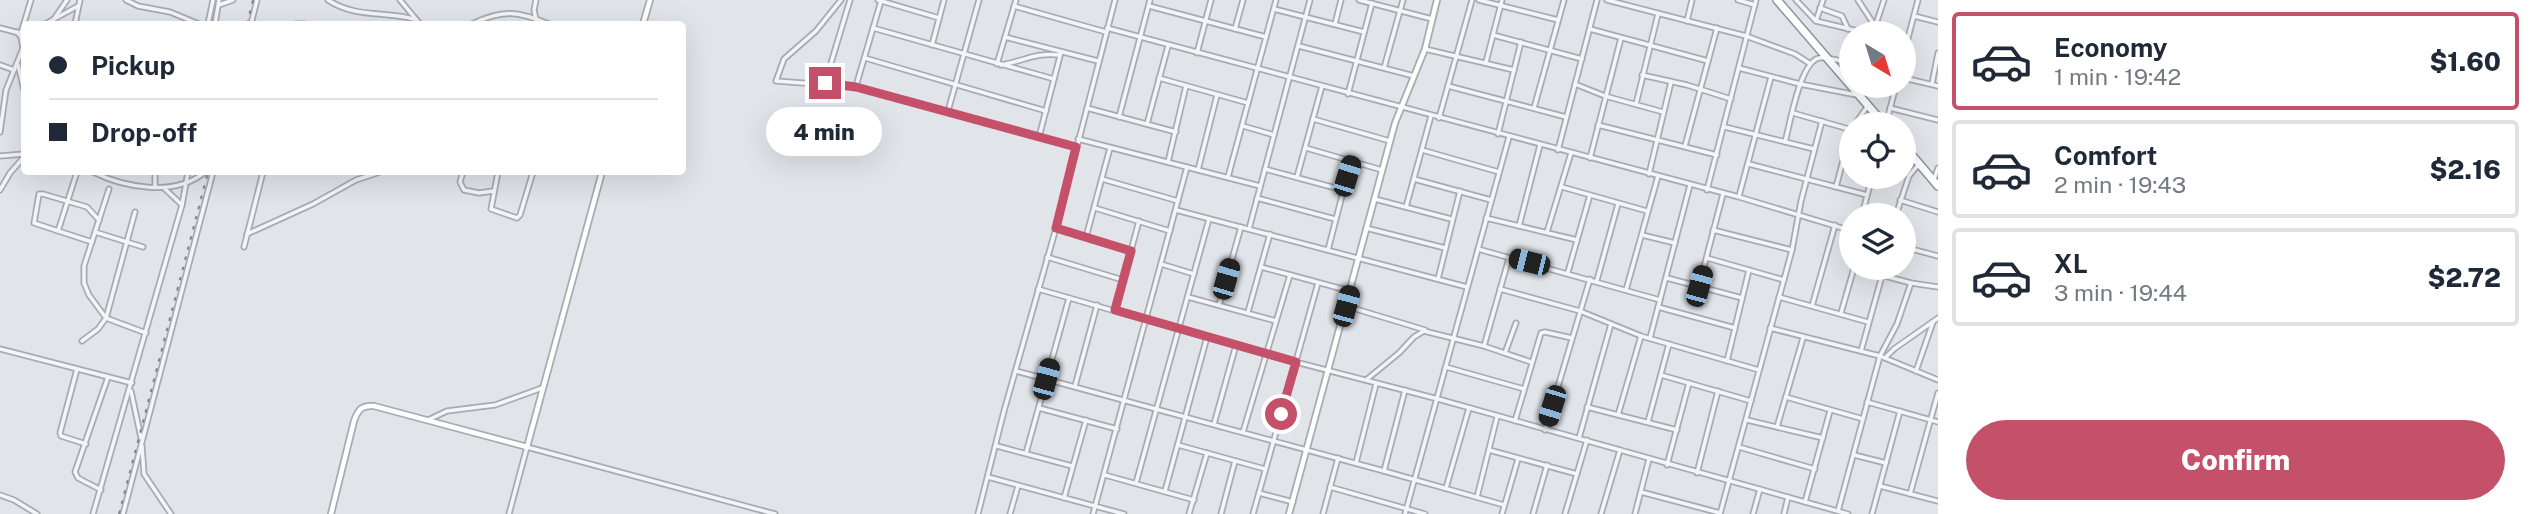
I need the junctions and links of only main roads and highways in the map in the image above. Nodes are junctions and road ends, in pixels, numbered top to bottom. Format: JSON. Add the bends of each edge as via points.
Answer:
{"nodes":[{"id":1,"x":650,"y":0,"type":"edge"},
{"id":2,"x":1437,"y":0,"type":"edge"},
{"id":3,"x":1777,"y":0,"type":"edge"},
{"id":4,"x":644,"y":21,"type":"edge"},
{"id":5,"x":1875,"y":112,"type":"edge"},
{"id":6,"x":1916,"y":160,"type":"edge"},
{"id":7,"x":601,"y":175,"type":"edge"},
{"id":8,"x":1936,"y":183,"type":"edge"},
{"id":9,"x":331,"y":514,"type":"edge"},
{"id":10,"x":1289,"y":514,"type":"edge"}],
"edges":[{"from":1,"to":4,"type":"main road"},
{"from":2,"to":10,"type":"main road","via":[[1390,141]]},
{"from":3,"to":5,"type":"highway"},
{"from":6,"to":8,"type":"highway"},
{"from":7,"to":9,"type":"main road","via":[[527,447],[374,406],[361,408]]}]}
